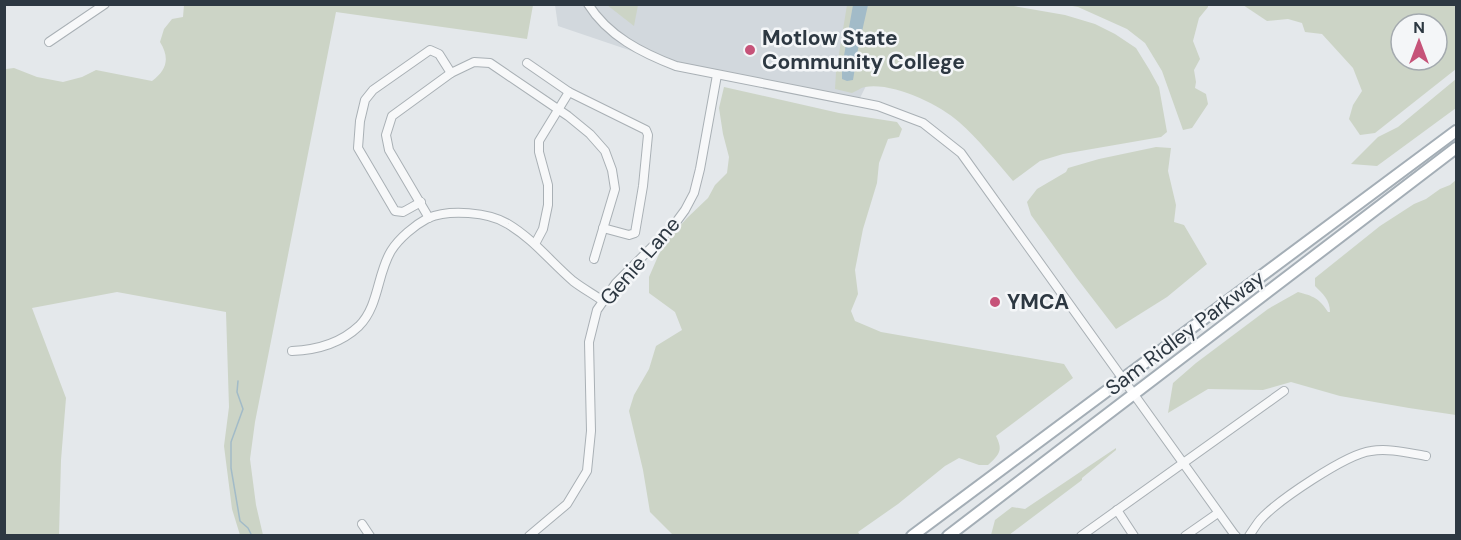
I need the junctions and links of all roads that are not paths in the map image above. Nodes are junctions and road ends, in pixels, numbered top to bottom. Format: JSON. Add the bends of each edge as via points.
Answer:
{"nodes":[{"id":1,"x":105,"y":4,"type":"edge"},
{"id":2,"x":588,"y":4,"type":"edge"},
{"id":3,"x":49,"y":42,"type":"dead end"},
{"id":4,"x":527,"y":63,"type":"dead end"},
{"id":5,"x":451,"y":73,"type":"junction"},
{"id":6,"x":717,"y":75,"type":"junction"},
{"id":7,"x":569,"y":92,"type":"junction"},
{"id":8,"x":558,"y":110,"type":"junction"},
{"id":9,"x":1456,"y":131,"type":"edge"},
{"id":10,"x":1456,"y":148,"type":"edge"},
{"id":11,"x":421,"y":202,"type":"junction"},
{"id":12,"x":429,"y":218,"type":"junction"},
{"id":13,"x":603,"y":228,"type":"junction"},
{"id":14,"x":535,"y":244,"type":"junction"},
{"id":15,"x":594,"y":260,"type":"dead end"},
{"id":16,"x":603,"y":301,"type":"junction"},
{"id":17,"x":292,"y":351,"type":"dead end"},
{"id":18,"x":1124,"y":379,"type":"junction"},
{"id":19,"x":1284,"y":391,"type":"dead end"},
{"id":20,"x":1134,"y":394,"type":"junction"},
{"id":21,"x":1426,"y":456,"type":"dead end"},
{"id":22,"x":1182,"y":463,"type":"junction"},
{"id":23,"x":1117,"y":510,"type":"junction"},
{"id":24,"x":1218,"y":513,"type":"junction"},
{"id":25,"x":362,"y":524,"type":"dead end"},
{"id":26,"x":370,"y":536,"type":"edge"},
{"id":27,"x":529,"y":536,"type":"edge"},
{"id":28,"x":912,"y":536,"type":"edge"},
{"id":29,"x":948,"y":536,"type":"edge"},
{"id":30,"x":1081,"y":536,"type":"edge"},
{"id":31,"x":1134,"y":536,"type":"edge"},
{"id":32,"x":1185,"y":536,"type":"edge"},
{"id":33,"x":1236,"y":536,"type":"edge"},
{"id":34,"x":1250,"y":536,"type":"edge"}],
"edges":[{"from":1,"to":3,"type":"street"},
{"from":2,"to":6,"type":"street","via":[[626,43],[676,66]]},
{"from":4,"to":7,"type":"street"},
{"from":5,"to":8,"type":"street","via":[[474,62],[490,63]]},
{"from":5,"to":11,"type":"street","via":[[392,116],[386,135],[389,150]]},
{"from":5,"to":11,"type":"street","via":[[438,54],[430,50],[364,100],[358,148],[395,211],[403,212]]},
{"from":6,"to":16,"type":"street","name":"Genie Lane","via":[[694,193],[674,225]]},
{"from":6,"to":18,"type":"street","via":[[878,106],[923,123],[961,153]]},
{"from":7,"to":8,"type":"street"},
{"from":7,"to":13,"type":"street","via":[[646,130],[648,135],[635,233]]},
{"from":8,"to":13,"type":"street","via":[[605,151],[615,189]]},
{"from":8,"to":14,"type":"street","via":[[539,141],[548,205]]},
{"from":9,"to":18,"type":"main road","name":"Sam Ridley Parkway"},
{"from":10,"to":20,"type":"main road","name":"Sam Ridley Parkway"},
{"from":11,"to":12,"type":"street"},
{"from":12,"to":14,"type":"street","via":[[486,215],[507,223]]},
{"from":12,"to":17,"type":"street","via":[[391,250],[378,290],[359,325],[338,341]]},
{"from":13,"to":15,"type":"street"},
{"from":14,"to":16,"type":"street","via":[[574,282]]},
{"from":16,"to":27,"type":"street","name":"Genie Lane","via":[[589,342],[591,431],[587,471],[567,504]]},
{"from":18,"to":20,"type":"street"},
{"from":18,"to":28,"type":"main road","name":"Sam Ridley Parkway"},
{"from":19,"to":22,"type":"street"},
{"from":20,"to":22,"type":"street"},
{"from":20,"to":29,"type":"main road","name":"Sam Ridley Parkway"},
{"from":21,"to":34,"type":"street","via":[[1383,450],[1356,455],[1274,508]]},
{"from":22,"to":23,"type":"street"},
{"from":22,"to":24,"type":"street"},
{"from":23,"to":30,"type":"street"},
{"from":23,"to":31,"type":"street"},
{"from":24,"to":32,"type":"street"},
{"from":24,"to":33,"type":"street"},
{"from":25,"to":26,"type":"street"}]}
